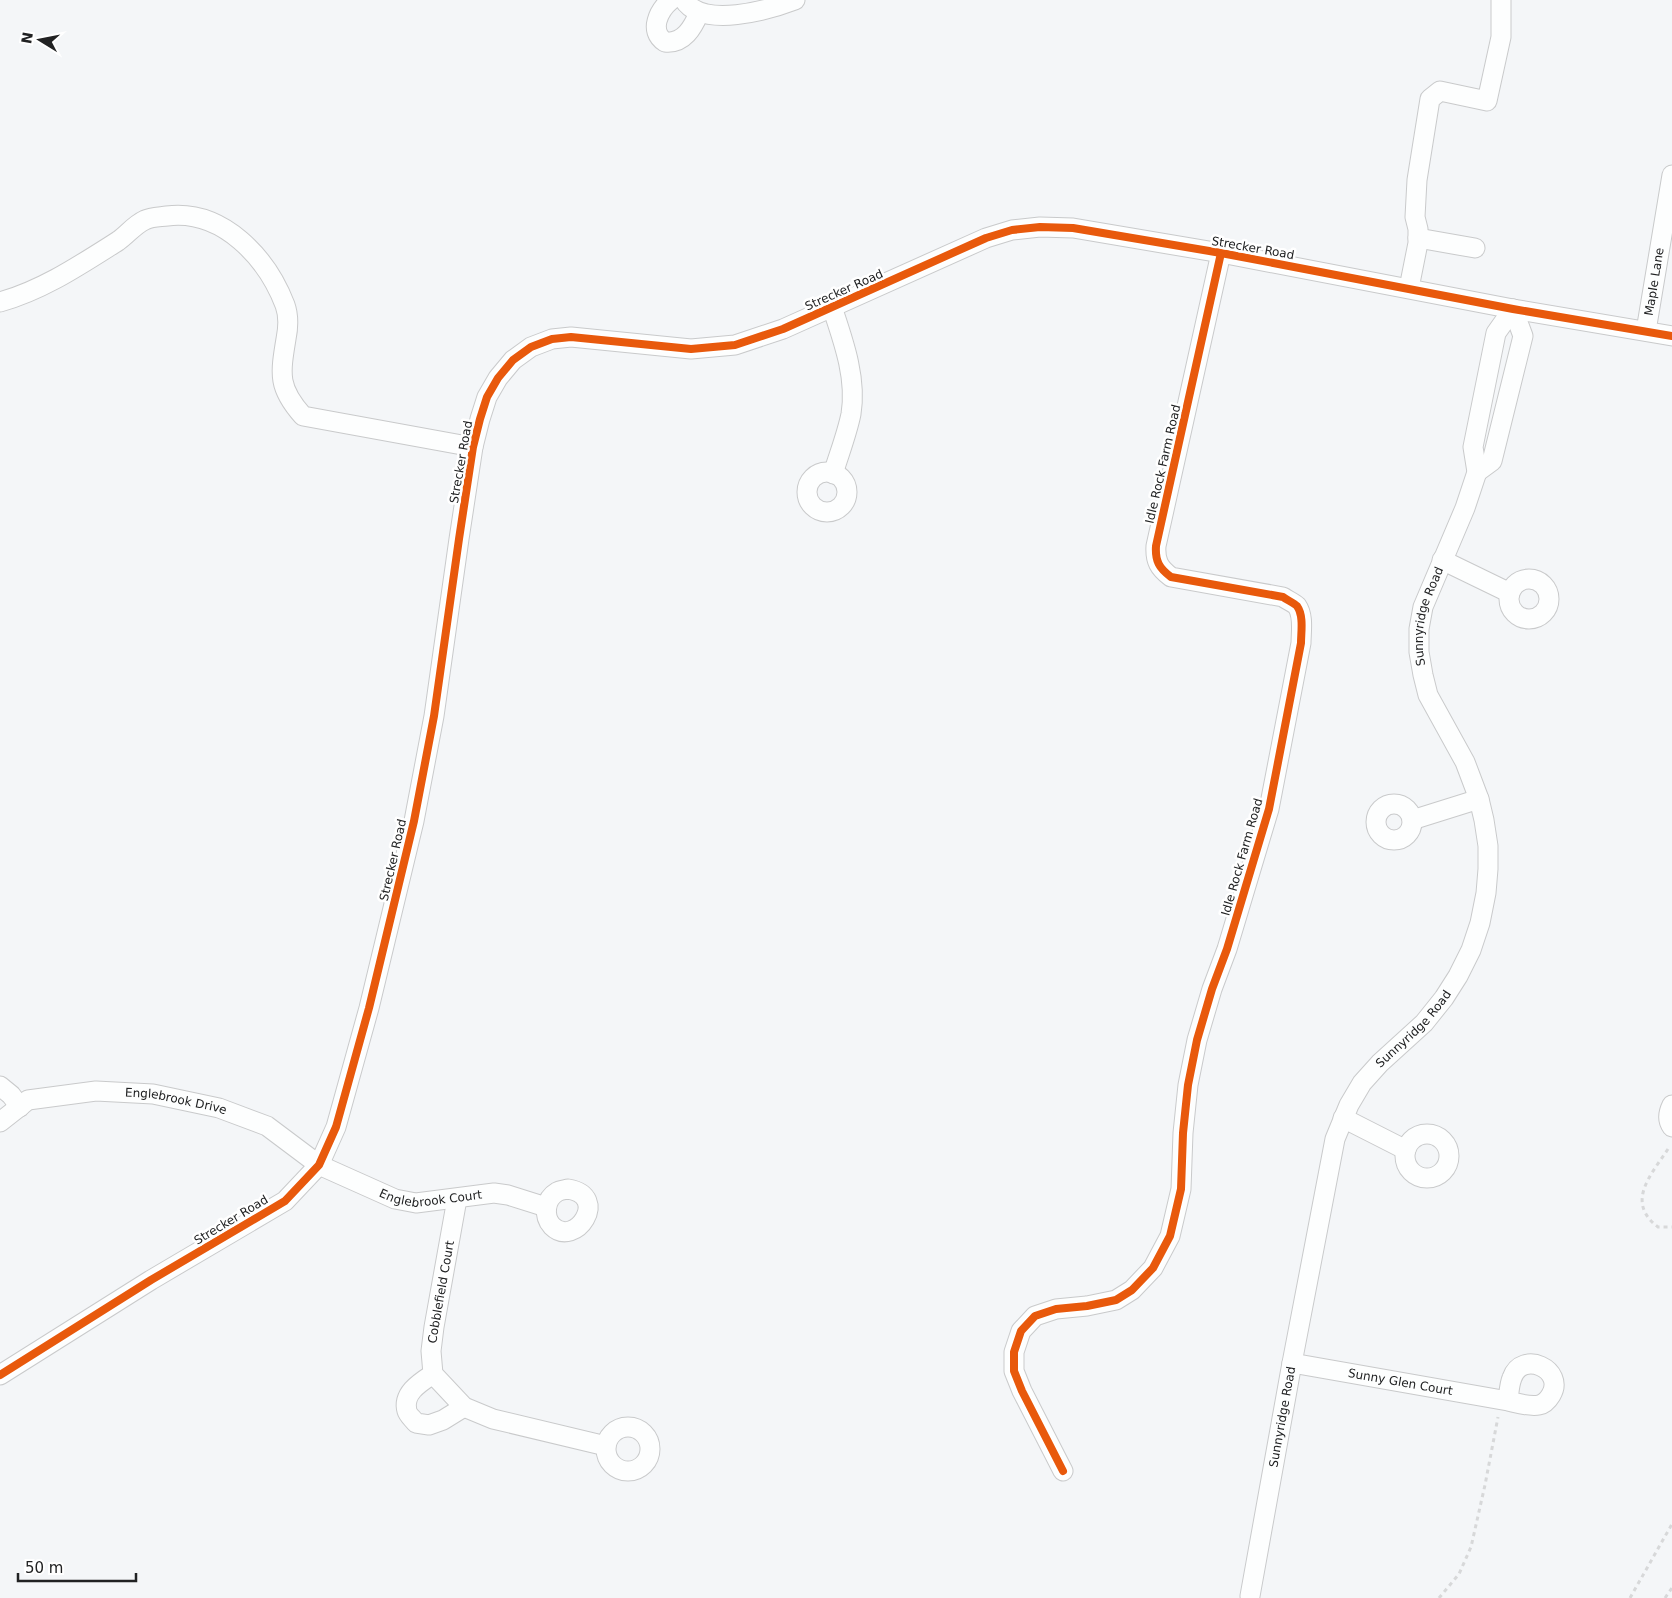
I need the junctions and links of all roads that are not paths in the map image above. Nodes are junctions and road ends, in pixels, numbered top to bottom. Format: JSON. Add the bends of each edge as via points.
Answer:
{"nodes":[{"id":1,"x":795,"y":0,"type":"edge"},
{"id":2,"x":1501,"y":0,"type":"edge"},
{"id":3,"x":685,"y":4,"type":"edge"},
{"id":4,"x":1672,"y":174,"type":"edge"},
{"id":5,"x":1418,"y":238,"type":"junction"},
{"id":6,"x":1475,"y":248,"type":"dead end"},
{"id":7,"x":1221,"y":253,"type":"junction"},
{"id":8,"x":1409,"y":288,"type":"junction"},
{"id":9,"x":0,"y":302,"type":"edge"},
{"id":10,"x":832,"y":307,"type":"junction"},
{"id":11,"x":1513,"y":309,"type":"junction"},
{"id":12,"x":1646,"y":331,"type":"junction"},
{"id":13,"x":1672,"y":336,"type":"edge"},
{"id":14,"x":473,"y":447,"type":"junction"},
{"id":15,"x":1477,"y":472,"type":"junction"},
{"id":16,"x":833,"y":474,"type":"dead end"},
{"id":17,"x":1442,"y":560,"type":"junction"},
{"id":18,"x":1510,"y":593,"type":"dead end"},
{"id":19,"x":1480,"y":799,"type":"junction"},
{"id":20,"x":1412,"y":820,"type":"dead end"},
{"id":21,"x":0,"y":1086,"type":"edge"},
{"id":22,"x":1672,"y":1105,"type":"edge"},
{"id":23,"x":20,"y":1107,"type":"junction"},
{"id":24,"x":1343,"y":1118,"type":"junction"},
{"id":25,"x":0,"y":1122,"type":"edge"},
{"id":26,"x":1672,"y":1127,"type":"edge"},
{"id":27,"x":1406,"y":1150,"type":"dead end"},
{"id":28,"x":319,"y":1165,"type":"junction"},
{"id":29,"x":457,"y":1199,"type":"junction"},
{"id":30,"x":546,"y":1207,"type":"dead end"},
{"id":31,"x":1292,"y":1363,"type":"junction"},
{"id":32,"x":433,"y":1374,"type":"junction"},
{"id":33,"x":0,"y":1375,"type":"edge"},
{"id":34,"x":1508,"y":1401,"type":"dead end"},
{"id":35,"x":464,"y":1407,"type":"junction"},
{"id":36,"x":606,"y":1446,"type":"dead end"},
{"id":37,"x":1063,"y":1471,"type":"dead end"},
{"id":38,"x":1248,"y":1597,"type":"edge"}],
"edges":[{"from":1,"to":3,"type":"street","via":[[731,16]]},
{"from":2,"to":5,"type":"street","via":[[1501,37],[1487,101],[1440,91],[1430,99],[1417,180],[1415,217]]},
{"from":4,"to":12,"type":"street","name":"Maple Lane"},
{"from":5,"to":6,"type":"street"},
{"from":5,"to":8,"type":"street"},
{"from":7,"to":8,"type":"street","name":"Strecker Road"},
{"from":7,"to":10,"type":"street","name":"Strecker Road","via":[[1073,228],[1012,230],[986,238]]},
{"from":7,"to":37,"type":"street","name":"Idle Rock Farm Road","via":[[1155,558],[1161,569],[1171,576],[1283,597],[1296,605],[1300,614],[1301,643],[1269,809],[1197,1040],[1188,1085],[1181,1189],[1170,1236],[1152,1268],[1132,1290],[1116,1300],[1056,1309],[1035,1316],[1021,1330],[1014,1352],[1014,1371],[1022,1391]]},
{"from":8,"to":11,"type":"street","name":"Strecker Road"},
{"from":9,"to":14,"type":"street","via":[[26,294],[96,256],[145,220],[181,215],[204,220],[218,225],[246,244],[277,286],[288,319],[282,383],[303,416]]},
{"from":10,"to":14,"type":"street","name":"Strecker Road","via":[[783,329],[735,345],[691,349],[571,337],[552,339],[513,360],[498,378],[487,396]]},
{"from":10,"to":16,"type":"street","via":[[848,362],[852,389],[851,413]]},
{"from":11,"to":12,"type":"street","name":"Strecker Road"},
{"from":11,"to":15,"type":"street","name":"Sunnyridge Road","via":[[1496,333],[1473,447]]},
{"from":11,"to":15,"type":"street","name":"Sunnyridge Road","via":[[1523,336],[1492,461]]},
{"from":12,"to":13,"type":"street","name":"Strecker Road"},
{"from":14,"to":28,"type":"street","name":"Strecker Road","via":[[434,716],[414,821],[369,1008],[336,1127]]},
{"from":15,"to":17,"type":"street","name":"Sunnyridge Road"},
{"from":17,"to":18,"type":"street"},
{"from":17,"to":19,"type":"street","name":"Sunnyridge Road","via":[[1423,607],[1419,652],[1428,696],[1465,762]]},
{"from":19,"to":20,"type":"street"},
{"from":19,"to":24,"type":"street","name":"Sunnyridge Road","via":[[1488,846],[1488,869],[1480,923],[1471,950],[1444,998],[1424,1023],[1362,1083]]},
{"from":21,"to":23,"type":"street"},
{"from":22,"to":26,"type":"street","via":[[1668,1119]]},
{"from":23,"to":25,"type":"street","name":"Englebrook Drive"},
{"from":23,"to":28,"type":"street","name":"Englebrook Drive","via":[[28,1100],[96,1091],[152,1094],[218,1108],[267,1126]]},
{"from":24,"to":27,"type":"street"},
{"from":24,"to":31,"type":"street","name":"Sunnyridge Road","via":[[1335,1139]]},
{"from":28,"to":29,"type":"street","name":"Englebrook Court","via":[[395,1199],[416,1203]]},
{"from":28,"to":33,"type":"street","name":"Strecker Road","via":[[284,1201]]},
{"from":29,"to":30,"type":"street","name":"Englebrook Court","via":[[494,1193]]},
{"from":29,"to":32,"type":"street","name":"Cobblefield Court","via":[[434,1327]]},
{"from":31,"to":34,"type":"street","name":"Sunny Glen Court"},
{"from":31,"to":38,"type":"street","name":"Sunnyridge Road"},
{"from":32,"to":35,"type":"street"},
{"from":32,"to":35,"type":"street","via":[[415,1387],[406,1402],[407,1412],[416,1423],[429,1425]]},
{"from":35,"to":36,"type":"street","via":[[493,1418]]}]}
